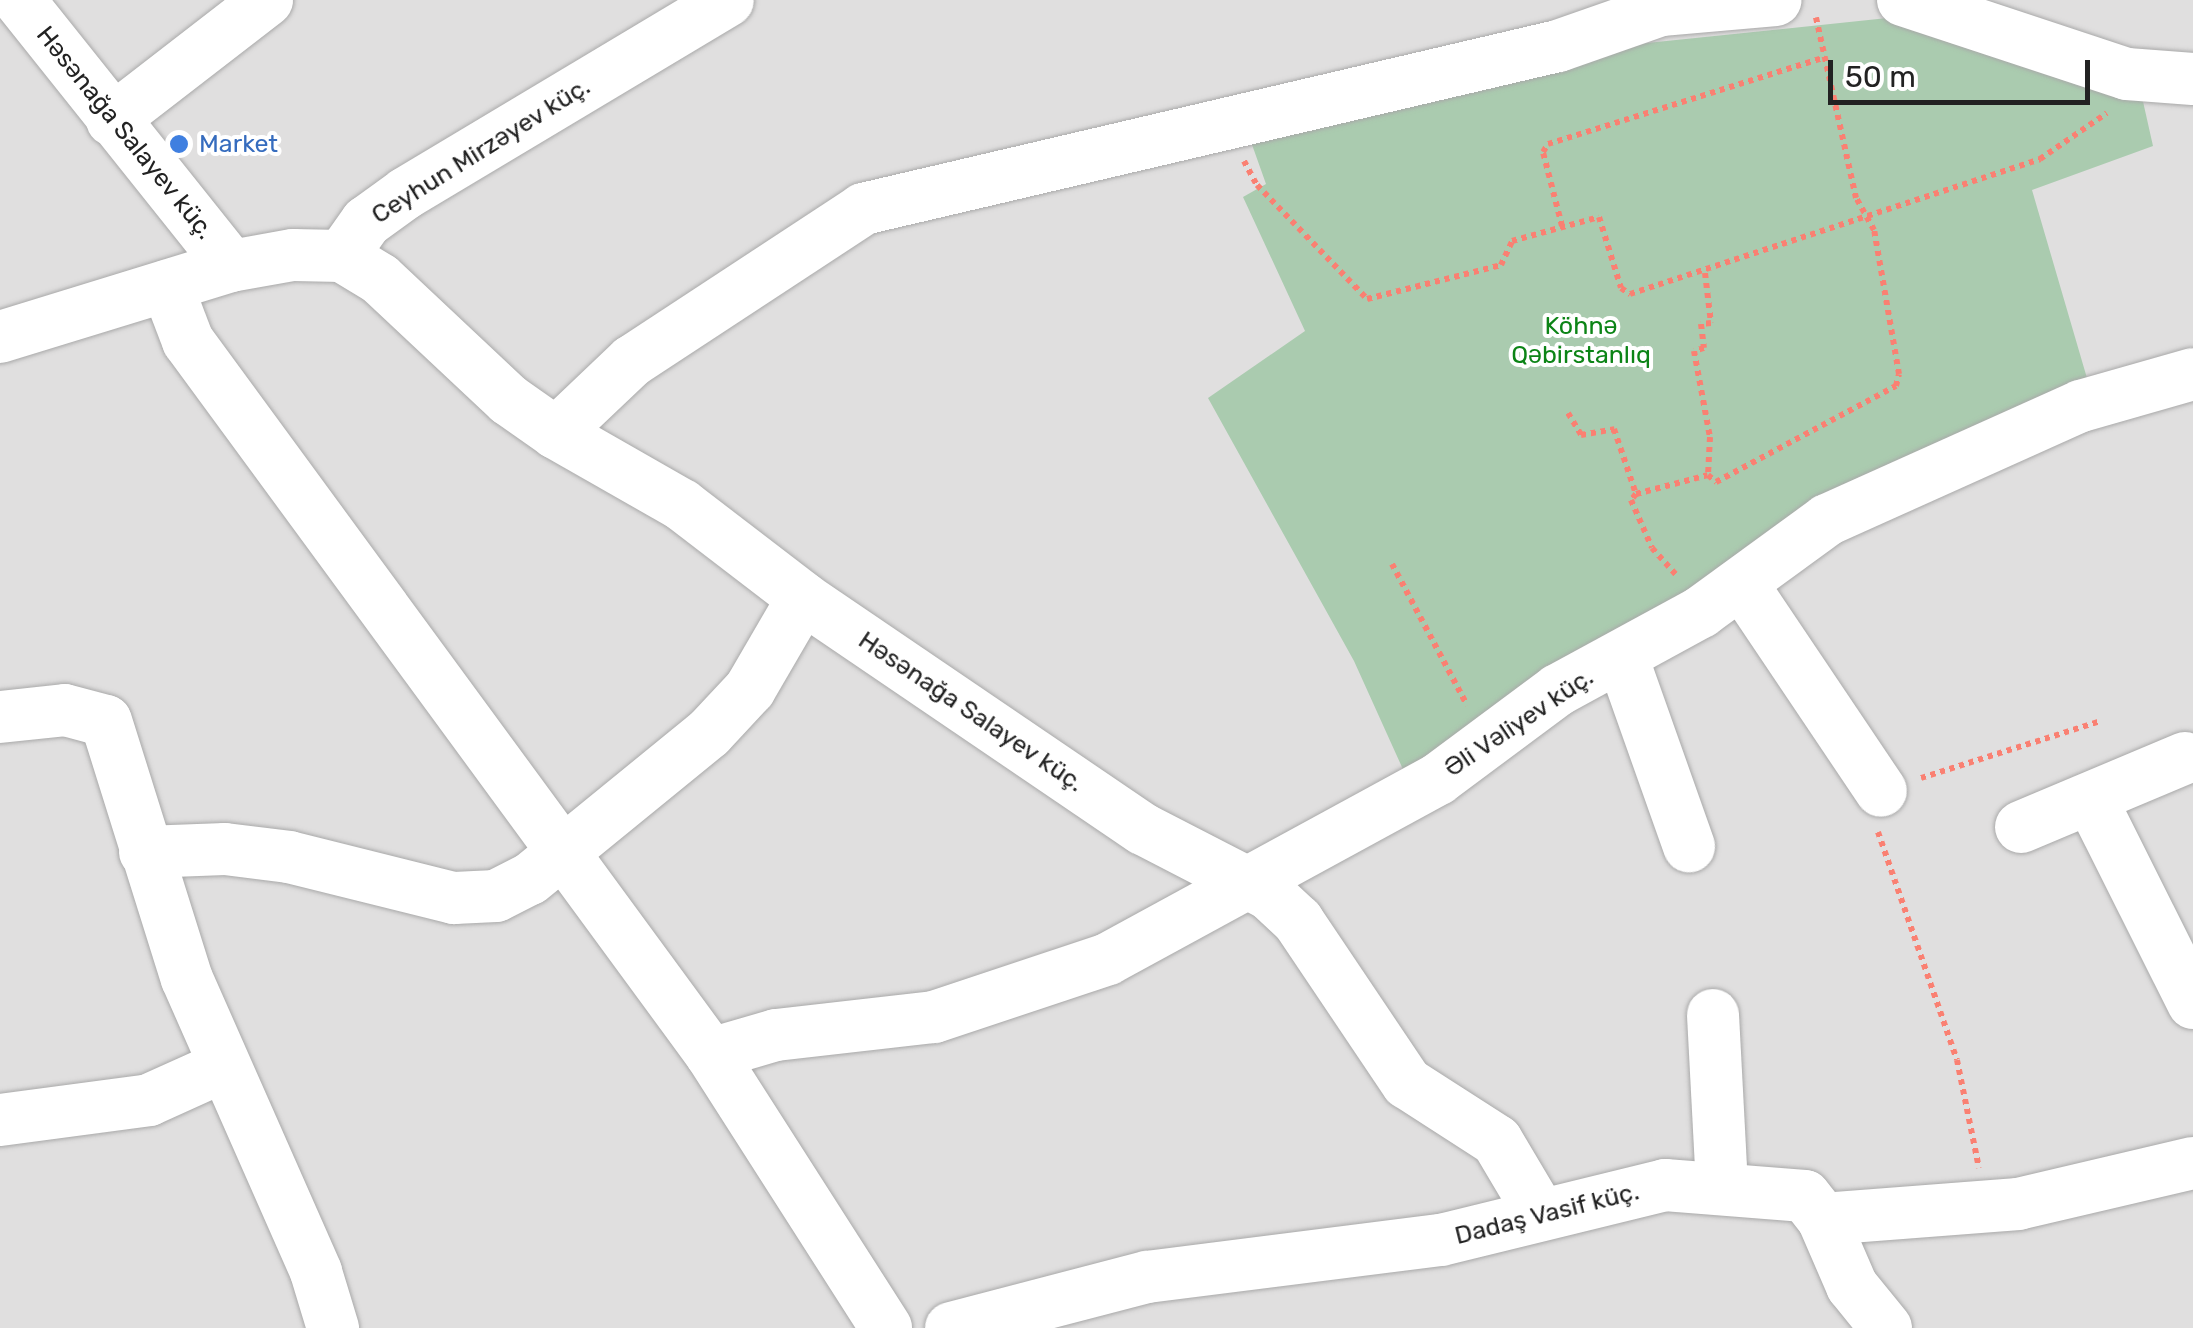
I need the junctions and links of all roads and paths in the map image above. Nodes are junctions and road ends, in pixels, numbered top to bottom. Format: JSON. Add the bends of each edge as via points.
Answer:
{"nodes":[{"id":1,"x":266,"y":0,"type":"edge"},
{"id":2,"x":728,"y":0,"type":"edge"},
{"id":3,"x":1776,"y":0,"type":"edge"},
{"id":4,"x":1813,"y":0,"type":"edge"},
{"id":5,"x":1923,"y":2,"type":"edge"},
{"id":6,"x":1660,"y":5,"type":"edge"},
{"id":7,"x":15,"y":11,"type":"edge"},
{"id":8,"x":1825,"y":57,"type":"junction"},
{"id":9,"x":2168,"y":78,"type":"edge"},
{"id":10,"x":112,"y":120,"type":"junction"},
{"id":11,"x":1232,"y":124,"type":"junction"},
{"id":12,"x":1863,"y":217,"type":"junction"},
{"id":13,"x":1562,"y":226,"type":"junction"},
{"id":14,"x":342,"y":256,"type":"junction"},
{"id":15,"x":231,"y":266,"type":"junction"},
{"id":16,"x":1705,"y":273,"type":"dead end"},
{"id":17,"x":167,"y":286,"type":"junction"},
{"id":18,"x":0,"y":337,"type":"edge"},
{"id":19,"x":2193,"y":374,"type":"edge"},
{"id":20,"x":1568,"y":413,"type":"dead end"},
{"id":21,"x":556,"y":434,"type":"junction"},
{"id":22,"x":1708,"y":475,"type":"junction"},
{"id":23,"x":1636,"y":494,"type":"junction"},
{"id":24,"x":1392,"y":564,"type":"dead end"},
{"id":25,"x":802,"y":598,"type":"junction"},
{"id":26,"x":1721,"y":598,"type":"junction"},
{"id":27,"x":1622,"y":658,"type":"junction"},
{"id":28,"x":0,"y":717,"type":"edge"},
{"id":29,"x":2098,"y":722,"type":"dead end"},
{"id":30,"x":1488,"y":746,"type":"junction"},
{"id":31,"x":2186,"y":758,"type":"dead end"},
{"id":32,"x":1880,"y":791,"type":"junction"},
{"id":33,"x":2092,"y":800,"type":"junction"},
{"id":34,"x":2021,"y":826,"type":"dead end"},
{"id":35,"x":1689,"y":846,"type":"dead end"},
{"id":36,"x":145,"y":852,"type":"junction"},
{"id":37,"x":559,"y":853,"type":"junction"},
{"id":38,"x":1244,"y":880,"type":"junction"},
{"id":39,"x":2193,"y":1003,"type":"edge"},
{"id":40,"x":1713,"y":1015,"type":"dead end"},
{"id":41,"x":711,"y":1054,"type":"junction"},
{"id":42,"x":222,"y":1066,"type":"junction"},
{"id":43,"x":0,"y":1120,"type":"edge"},
{"id":44,"x":2193,"y":1163,"type":"edge"},
{"id":45,"x":1722,"y":1187,"type":"junction"},
{"id":46,"x":1984,"y":1210,"type":"junction"},
{"id":47,"x":1542,"y":1215,"type":"junction"},
{"id":48,"x":1823,"y":1219,"type":"junction"},
{"id":49,"x":333,"y":1328,"type":"edge"},
{"id":50,"x":886,"y":1328,"type":"edge"},
{"id":51,"x":951,"y":1328,"type":"edge"},
{"id":52,"x":1886,"y":1328,"type":"edge"}],
"edges":[{"from":1,"to":10,"type":"street"},
{"from":2,"to":14,"type":"street","name":"Ceyhun Mirzəyev küç.","via":[[406,193],[366,222]]},
{"from":3,"to":6,"type":"street"},
{"from":4,"to":8,"type":"path"},
{"from":5,"to":9,"type":"street"},
{"from":6,"to":11,"type":"street","via":[[1558,46]]},
{"from":7,"to":10,"type":"street","name":"Həsənağa Salayev küç."},
{"from":8,"to":12,"type":"path"},
{"from":8,"to":13,"type":"path","via":[[1548,144],[1544,152]]},
{"from":9,"to":12,"type":"path","via":[[2040,159]]},
{"from":10,"to":15,"type":"street","name":"Həsənağa Salayev küç."},
{"from":11,"to":13,"type":"path","via":[[1256,185],[1367,299],[1501,264],[1509,258],[1506,244]]},
{"from":11,"to":21,"type":"street","via":[[862,209],[632,361]]},
{"from":12,"to":13,"type":"path","via":[[1630,294],[1621,288],[1599,217]]},
{"from":12,"to":22,"type":"path","via":[[1874,230],[1900,374],[1896,386],[1716,482]]},
{"from":14,"to":15,"type":"street","via":[[307,254]]},
{"from":14,"to":21,"type":"street","name":"Həsənağa Salayev küç.","via":[[380,278],[509,400]]},
{"from":15,"to":17,"type":"street"},
{"from":16,"to":22,"type":"path","via":[[1711,323],[1701,324],[1704,348],[1694,351],[1710,437]]},
{"from":17,"to":18,"type":"street"},
{"from":17,"to":37,"type":"street","via":[[188,341]]},
{"from":19,"to":26,"type":"street","name":"Əli Vəliyev küç.","via":[[2081,406],[1880,492],[1828,520]]},
{"from":20,"to":23,"type":"path","via":[[1580,435],[1614,429]]},
{"from":21,"to":25,"type":"street","name":"Həsənağa Salayev küç.","via":[[682,505]]},
{"from":22,"to":23,"type":"path"},
{"from":23,"to":26,"type":"path","via":[[1631,500],[1652,548]]},
{"from":24,"to":30,"type":"path"},
{"from":25,"to":37,"type":"street","via":[[750,689],[710,733]]},
{"from":25,"to":38,"type":"street","name":"Həsənağa Salayev küç.","via":[[1143,829]]},
{"from":26,"to":27,"type":"street","name":"Əli Vəliyev küç."},
{"from":26,"to":32,"type":"street"},
{"from":27,"to":30,"type":"street","name":"Əli Vəliyev küç.","via":[[1558,690]]},
{"from":27,"to":35,"type":"street"},
{"from":28,"to":36,"type":"street","via":[[65,710],[106,721]]},
{"from":29,"to":32,"type":"path"},
{"from":30,"to":38,"type":"street","name":"Əli Vəliyev küç."},
{"from":31,"to":33,"type":"street"},
{"from":32,"to":46,"type":"path","via":[[1872,811],[1957,1060],[1975,1127]]},
{"from":33,"to":34,"type":"street"},
{"from":33,"to":39,"type":"street"},
{"from":36,"to":37,"type":"street","via":[[225,849],[290,857],[454,898],[496,896],[530,879]]},
{"from":36,"to":42,"type":"street"},
{"from":37,"to":41,"type":"street"},
{"from":38,"to":41,"type":"street","name":"Əli Vəliyev küç.","via":[[1108,959],[981,1006],[776,1035]]},
{"from":38,"to":47,"type":"street","name":"Həsənağa Salayev küç.","via":[[1298,921],[1407,1083],[1497,1141]]},
{"from":40,"to":45,"type":"street"},
{"from":41,"to":50,"type":"street"},
{"from":42,"to":43,"type":"street","via":[[149,1100]]},
{"from":42,"to":49,"type":"street","via":[[316,1272]]},
{"from":44,"to":46,"type":"street"},
{"from":45,"to":47,"type":"street","name":"Dadaş Vasif küç.","via":[[1628,1191]]},
{"from":45,"to":48,"type":"street","name":"Dadaş Vasif küç.","via":[[1805,1196]]},
{"from":46,"to":48,"type":"street"},
{"from":47,"to":51,"type":"street","name":"Dadaş Vasif küç.","via":[[1440,1240],[1146,1276]]},
{"from":48,"to":52,"type":"street","via":[[1852,1286]]}]}
